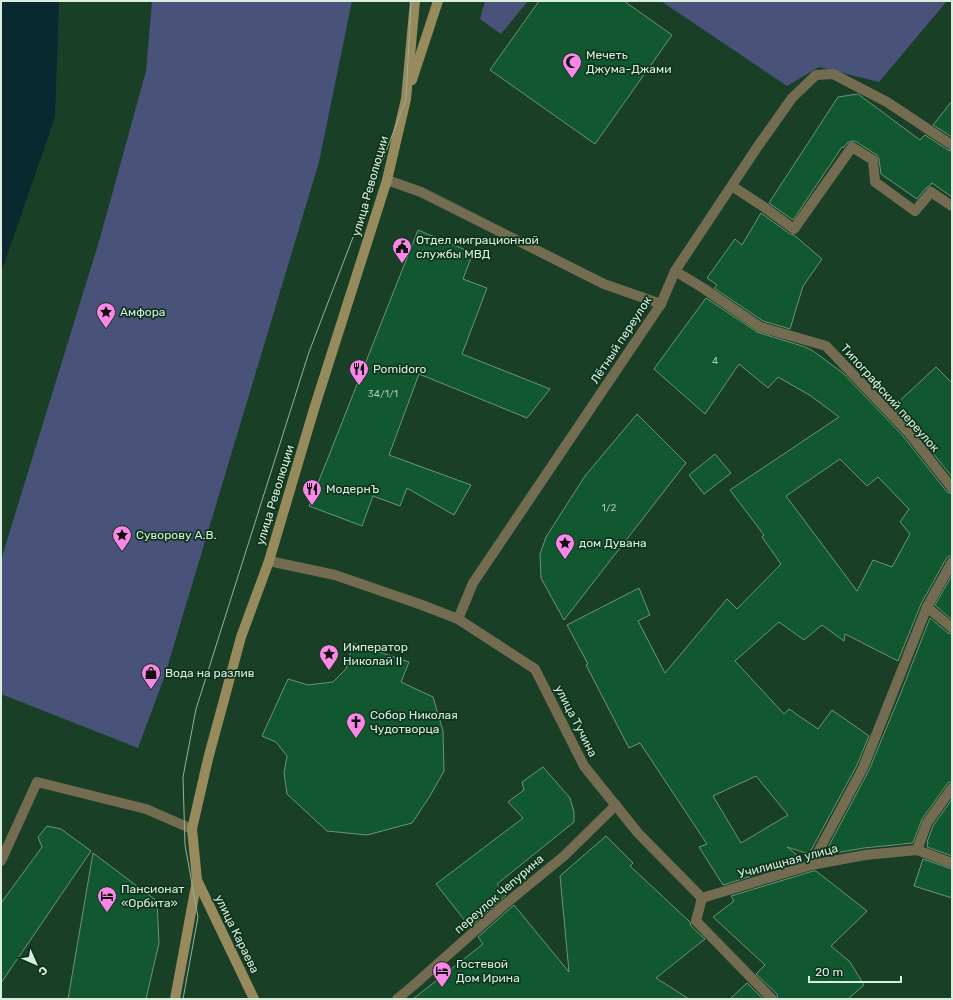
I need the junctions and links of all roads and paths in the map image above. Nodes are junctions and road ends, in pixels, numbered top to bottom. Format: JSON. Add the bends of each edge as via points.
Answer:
{"nodes":[{"id":1,"x":415,"y":1,"type":"edge"},
{"id":2,"x":438,"y":1,"type":"edge"},
{"id":3,"x":406,"y":99,"type":"junction"},
{"id":4,"x":952,"y":145,"type":"edge"},
{"id":5,"x":387,"y":180,"type":"junction"},
{"id":6,"x":732,"y":186,"type":"junction"},
{"id":7,"x":952,"y":206,"type":"edge"},
{"id":8,"x":675,"y":271,"type":"junction"},
{"id":9,"x":661,"y":304,"type":"junction"},
{"id":10,"x":952,"y":488,"type":"edge"},
{"id":11,"x":269,"y":561,"type":"junction"},
{"id":12,"x":952,"y":562,"type":"edge"},
{"id":13,"x":927,"y":607,"type":"junction"},
{"id":14,"x":458,"y":619,"type":"junction"},
{"id":15,"x":952,"y":628,"type":"edge"},
{"id":16,"x":952,"y":788,"type":"edge"},
{"id":17,"x":616,"y":805,"type":"junction"},
{"id":18,"x":192,"y":829,"type":"junction"},
{"id":19,"x":917,"y":850,"type":"junction"},
{"id":20,"x":1,"y":861,"type":"edge"},
{"id":21,"x":952,"y":863,"type":"edge"},
{"id":22,"x":811,"y":865,"type":"junction"},
{"id":23,"x":197,"y":880,"type":"junction"},
{"id":24,"x":702,"y":898,"type":"junction"},
{"id":25,"x":175,"y":999,"type":"edge"},
{"id":26,"x":254,"y":999,"type":"edge"},
{"id":27,"x":397,"y":999,"type":"edge"},
{"id":28,"x":772,"y":999,"type":"edge"}],
"edges":[{"from":1,"to":3,"type":"street","name":"улица Революции"},
{"from":2,"to":3,"type":"street"},
{"from":3,"to":5,"type":"street","name":"улица Революции"},
{"from":4,"to":6,"type":"street","name":"Лётный переулок","via":[[887,102],[833,74],[816,75],[792,98]]},
{"from":5,"to":9,"type":"street","via":[[421,192],[604,284]]},
{"from":5,"to":11,"type":"street","name":"улица Революции"},
{"from":6,"to":7,"type":"street","via":[[794,229],[852,147],[873,160],[875,182],[914,211],[931,192]]},
{"from":6,"to":8,"type":"street","name":"Лётный переулок"},
{"from":8,"to":9,"type":"street","name":"Лётный переулок"},
{"from":8,"to":10,"type":"street","name":"Типографский переулок","via":[[760,327],[826,346],[908,432]]},
{"from":9,"to":14,"type":"street","name":"Лётный переулок","via":[[473,583]]},
{"from":11,"to":14,"type":"street","name":"улица Тучина","via":[[335,575]]},
{"from":11,"to":18,"type":"street","name":"улица Революции","via":[[242,637],[208,759]]},
{"from":12,"to":13,"type":"street"},
{"from":13,"to":15,"type":"street"},
{"from":13,"to":22,"type":"street","via":[[863,768]]},
{"from":14,"to":17,"type":"street","name":"улица Тучина","via":[[535,669],[584,766]]},
{"from":16,"to":19,"type":"street","via":[[927,823]]},
{"from":17,"to":24,"type":"street","name":"улица Тучина","via":[[638,833]]},
{"from":17,"to":27,"type":"street","name":"переулок Чепурина","via":[[564,856]]},
{"from":18,"to":20,"type":"street","via":[[146,809],[37,782]]},
{"from":18,"to":23,"type":"street","name":"улица Революции"},
{"from":19,"to":21,"type":"street","name":"Училищная улица"},
{"from":19,"to":22,"type":"street","name":"Училищная улица","via":[[865,855]]},
{"from":22,"to":24,"type":"street","name":"Училищная улица"},
{"from":23,"to":25,"type":"street","name":"улица Революции"},
{"from":23,"to":26,"type":"street","name":"улица Караева"},
{"from":24,"to":28,"type":"street","via":[[696,921]]}]}
